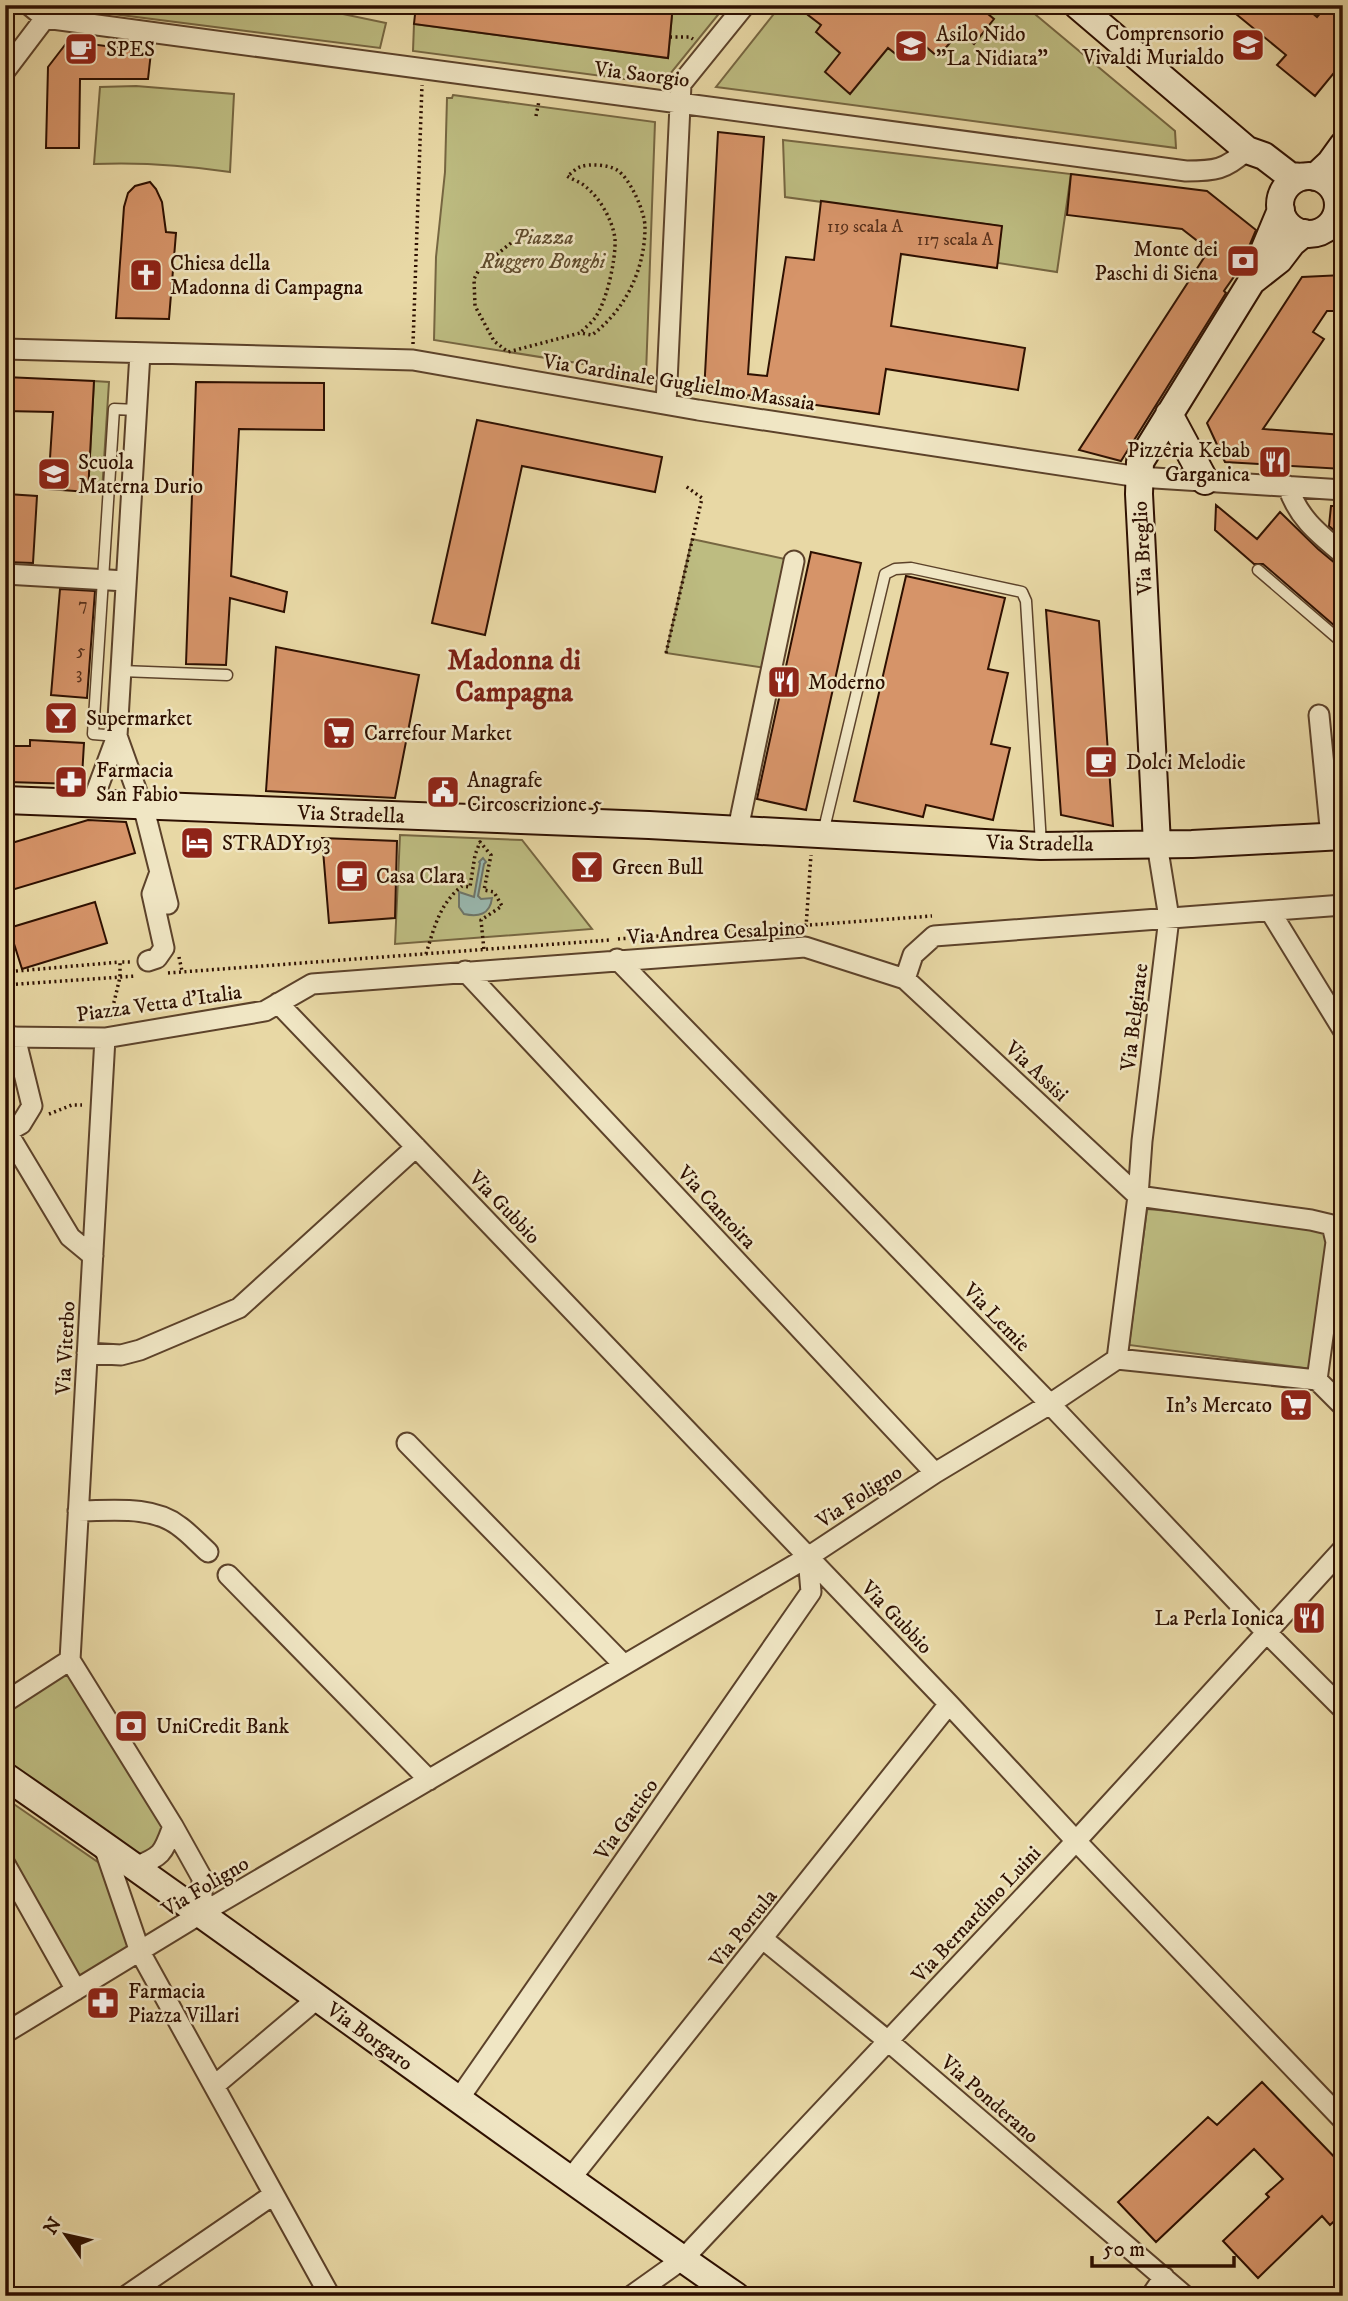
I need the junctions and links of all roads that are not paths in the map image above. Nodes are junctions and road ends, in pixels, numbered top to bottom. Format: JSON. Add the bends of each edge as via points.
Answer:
{"nodes":[{"id":1,"x":29,"y":5,"type":"edge"},
{"id":2,"x":745,"y":5,"type":"edge"},
{"id":3,"x":1076,"y":5,"type":"edge"},
{"id":4,"x":50,"y":11,"type":"edge"},
{"id":5,"x":5,"y":71,"type":"edge"},
{"id":6,"x":680,"y":101,"type":"junction"},
{"id":7,"x":1343,"y":145,"type":"edge"},
{"id":8,"x":1247,"y":150,"type":"junction"},
{"id":9,"x":1332,"y":189,"type":"edge"},
{"id":10,"x":1281,"y":203,"type":"junction"},
{"id":11,"x":1322,"y":236,"type":"edge"},
{"id":12,"x":1250,"y":284,"type":"junction"},
{"id":13,"x":5,"y":349,"type":"edge"},
{"id":14,"x":140,"y":353,"type":"junction"},
{"id":15,"x":666,"y":404,"type":"junction"},
{"id":16,"x":137,"y":410,"type":"junction"},
{"id":17,"x":1169,"y":414,"type":"junction"},
{"id":18,"x":1139,"y":477,"type":"junction"},
{"id":19,"x":1205,"y":481,"type":"junction"},
{"id":20,"x":1288,"y":486,"type":"junction"},
{"id":21,"x":1343,"y":490,"type":"edge"},
{"id":22,"x":1343,"y":554,"type":"edge"},
{"id":23,"x":794,"y":561,"type":"dead end"},
{"id":24,"x":1258,"y":570,"type":"dead end"},
{"id":25,"x":5,"y":573,"type":"edge"},
{"id":26,"x":104,"y":579,"type":"junction"},
{"id":27,"x":126,"y":581,"type":"junction"},
{"id":28,"x":1343,"y":643,"type":"edge"},
{"id":29,"x":121,"y":671,"type":"junction"},
{"id":30,"x":227,"y":675,"type":"dead end"},
{"id":31,"x":1319,"y":715,"type":"dead end"},
{"id":32,"x":117,"y":736,"type":"junction"},
{"id":33,"x":5,"y":800,"type":"edge"},
{"id":34,"x":92,"y":803,"type":"junction"},
{"id":35,"x":142,"y":806,"type":"junction"},
{"id":36,"x":738,"y":829,"type":"junction"},
{"id":37,"x":818,"y":833,"type":"junction"},
{"id":38,"x":1337,"y":836,"type":"edge"},
{"id":39,"x":1157,"y":844,"type":"junction"},
{"id":40,"x":1041,"y":846,"type":"junction"},
{"id":41,"x":160,"y":872,"type":"junction"},
{"id":42,"x":168,"y":904,"type":"dead end"},
{"id":43,"x":1343,"y":905,"type":"edge"},
{"id":44,"x":1270,"y":911,"type":"junction"},
{"id":45,"x":1169,"y":918,"type":"junction"},
{"id":46,"x":617,"y":960,"type":"junction"},
{"id":47,"x":150,"y":970,"type":"road end"},
{"id":48,"x":465,"y":971,"type":"junction"},
{"id":49,"x":905,"y":979,"type":"junction"},
{"id":50,"x":312,"y":984,"type":"joint"},
{"id":51,"x":278,"y":1003,"type":"junction"},
{"id":52,"x":1343,"y":1030,"type":"edge"},
{"id":53,"x":10,"y":1037,"type":"edge"},
{"id":54,"x":105,"y":1038,"type":"junction"},
{"id":55,"x":11,"y":1130,"type":"edge"},
{"id":56,"x":415,"y":1147,"type":"junction"},
{"id":57,"x":1138,"y":1196,"type":"junction"},
{"id":58,"x":1337,"y":1223,"type":"edge"},
{"id":59,"x":93,"y":1256,"type":"junction"},
{"id":60,"x":87,"y":1353,"type":"junction"},
{"id":61,"x":1117,"y":1359,"type":"junction"},
{"id":62,"x":1317,"y":1380,"type":"junction"},
{"id":63,"x":1050,"y":1404,"type":"junction"},
{"id":64,"x":1343,"y":1406,"type":"edge"},
{"id":65,"x":407,"y":1443,"type":"dead end"},
{"id":66,"x":935,"y":1473,"type":"junction"},
{"id":67,"x":78,"y":1511,"type":"junction"},
{"id":68,"x":1343,"y":1549,"type":"edge"},
{"id":69,"x":208,"y":1552,"type":"dead end"},
{"id":70,"x":808,"y":1556,"type":"junction"},
{"id":71,"x":228,"y":1574,"type":"dead end"},
{"id":72,"x":1266,"y":1632,"type":"junction"},
{"id":73,"x":70,"y":1660,"type":"junction"},
{"id":74,"x":624,"y":1665,"type":"junction"},
{"id":75,"x":5,"y":1702,"type":"edge"},
{"id":76,"x":949,"y":1704,"type":"junction"},
{"id":77,"x":1343,"y":1709,"type":"edge"},
{"id":78,"x":5,"y":1776,"type":"edge"},
{"id":79,"x":429,"y":1780,"type":"junction"},
{"id":80,"x":173,"y":1826,"type":"junction"},
{"id":81,"x":1076,"y":1841,"type":"junction"},
{"id":82,"x":103,"y":1844,"type":"junction"},
{"id":83,"x":5,"y":1864,"type":"edge"},
{"id":84,"x":135,"y":1867,"type":"junction"},
{"id":85,"x":202,"y":1913,"type":"junction"},
{"id":86,"x":763,"y":1940,"type":"junction"},
{"id":87,"x":140,"y":1951,"type":"junction"},
{"id":88,"x":76,"y":1990,"type":"junction"},
{"id":89,"x":318,"y":1998,"type":"junction"},
{"id":90,"x":5,"y":2033,"type":"edge"},
{"id":91,"x":888,"y":2041,"type":"junction"},
{"id":92,"x":214,"y":2086,"type":"junction"},
{"id":93,"x":458,"y":2100,"type":"junction"},
{"id":94,"x":1343,"y":2120,"type":"edge"},
{"id":95,"x":570,"y":2178,"type":"junction"},
{"id":96,"x":273,"y":2195,"type":"junction"},
{"id":97,"x":683,"y":2259,"type":"junction"},
{"id":98,"x":1164,"y":2277,"type":"junction"},
{"id":99,"x":126,"y":2296,"type":"edge"},
{"id":100,"x":330,"y":2296,"type":"edge"},
{"id":101,"x":631,"y":2296,"type":"edge"},
{"id":102,"x":736,"y":2296,"type":"edge"},
{"id":103,"x":1151,"y":2296,"type":"edge"},
{"id":104,"x":1185,"y":2296,"type":"edge"}],
"edges":[{"from":1,"to":4,"type":"street"},
{"from":2,"to":6,"type":"street","via":[[681,84]]},
{"from":3,"to":8,"type":"street"},
{"from":4,"to":5,"type":"street"},
{"from":4,"to":6,"type":"street","name":"Via Saorgio","via":[[423,69]]},
{"from":6,"to":8,"type":"street","name":"Via Saorgio","via":[[1186,171],[1219,170]]},
{"from":6,"to":15,"type":"street"},
{"from":7,"to":9,"type":"street","via":[[1330,163]]},
{"from":8,"to":9,"type":"street","via":[[1264,156],[1290,176]]},
{"from":8,"to":10,"type":"street","via":[[1253,167]]},
{"from":9,"to":10,"type":"street","via":[[1289,185]]},
{"from":9,"to":11,"type":"street","via":[[1332,222]]},
{"from":10,"to":11,"type":"street","via":[[1289,226]]},
{"from":10,"to":12,"type":"street","name":"Via Breglio"},
{"from":11,"to":12,"type":"street","name":"Via Breglio","via":[[1292,243]]},
{"from":12,"to":17,"type":"street","name":"Via Breglio"},
{"from":13,"to":14,"type":"street","name":"Via Cardinale Guglielmo Massaia"},
{"from":14,"to":15,"type":"street","name":"Via Cardinale Guglielmo Massaia","via":[[413,360]]},
{"from":14,"to":16,"type":"street"},
{"from":15,"to":18,"type":"street","name":"Via Cardinale Guglielmo Massaia"},
{"from":16,"to":26,"type":"lane","via":[[114,410]]},
{"from":16,"to":27,"type":"street"},
{"from":17,"to":18,"type":"street","name":"Via Breglio","via":[[1140,462]]},
{"from":17,"to":19,"type":"street"},
{"from":18,"to":19,"type":"street","name":"Via Cardinale Guglielmo Massaia"},
{"from":18,"to":39,"type":"street","name":"Via Breglio"},
{"from":19,"to":20,"type":"street","name":"Via Cardinale Guglielmo Massaia"},
{"from":20,"to":21,"type":"street","name":"Via Cardinale Guglielmo Massaia"},
{"from":20,"to":22,"type":"street","via":[[1297,511]]},
{"from":23,"to":36,"type":"street"},
{"from":24,"to":28,"type":"lane"},
{"from":25,"to":26,"type":"street"},
{"from":26,"to":27,"type":"street"},
{"from":26,"to":32,"type":"lane","via":[[93,734]]},
{"from":27,"to":29,"type":"street"},
{"from":29,"to":30,"type":"lane"},
{"from":29,"to":32,"type":"street"},
{"from":31,"to":38,"type":"street"},
{"from":32,"to":34,"type":"street"},
{"from":32,"to":35,"type":"street","name":"Piazza Vetta d'Italia"},
{"from":33,"to":34,"type":"street","name":"Via Stradella"},
{"from":34,"to":35,"type":"street","name":"Via Stradella"},
{"from":35,"to":36,"type":"street","name":"Via Stradella"},
{"from":35,"to":41,"type":"street","name":"Piazza Vetta d'Italia"},
{"from":36,"to":37,"type":"street","name":"Via Stradella"},
{"from":37,"to":40,"type":"street","name":"Via Stradella"},
{"from":37,"to":40,"type":"lane","via":[[885,574],[911,568],[1022,592]]},
{"from":38,"to":39,"type":"street","name":"Via Stradella"},
{"from":39,"to":40,"type":"street","name":"Via Stradella"},
{"from":39,"to":45,"type":"street","name":"Via Belgirate"},
{"from":41,"to":42,"type":"street","name":"Piazza Vetta d'Italia"},
{"from":41,"to":47,"type":"street","name":"Piazza Vetta d'Italia","via":[[152,894],[164,948]]},
{"from":43,"to":44,"type":"street"},
{"from":44,"to":45,"type":"street"},
{"from":44,"to":52,"type":"street"},
{"from":45,"to":49,"type":"street","via":[[934,936],[913,955]]},
{"from":45,"to":57,"type":"street","name":"Via Belgirate"},
{"from":46,"to":48,"type":"street","name":"Via Andrea Cesalpino"},
{"from":46,"to":49,"type":"street","name":"Via Andrea Cesalpino","via":[[806,947]]},
{"from":46,"to":63,"type":"street","name":"Via Lemie"},
{"from":48,"to":50,"type":"street","name":"Via Andrea Cesalpino"},
{"from":48,"to":66,"type":"street","name":"Via Cantoira"},
{"from":49,"to":57,"type":"street","name":"Via Assisi"},
{"from":50,"to":51,"type":"street","name":"Piazza Vetta d'Italia"},
{"from":51,"to":54,"type":"street","name":"Piazza Vetta d'Italia","via":[[265,1011]]},
{"from":51,"to":56,"type":"street","name":"Via Gubbio"},
{"from":53,"to":54,"type":"street","name":"Piazza Vetta d'Italia"},
{"from":53,"to":55,"type":"street","via":[[32,1106]]},
{"from":54,"to":59,"type":"street","name":"Via Viterbo"},
{"from":55,"to":59,"type":"street","via":[[70,1237]]},
{"from":56,"to":60,"type":"street","via":[[239,1308],[140,1350],[121,1355]]},
{"from":56,"to":70,"type":"street","name":"Via Gubbio"},
{"from":57,"to":58,"type":"street"},
{"from":57,"to":61,"type":"street","name":"Via Belgirate"},
{"from":58,"to":62,"type":"street"},
{"from":59,"to":60,"type":"street","name":"Via Viterbo"},
{"from":60,"to":67,"type":"street","name":"Via Viterbo"},
{"from":61,"to":62,"type":"street"},
{"from":61,"to":63,"type":"street","name":"Via Foligno"},
{"from":62,"to":64,"type":"street"},
{"from":63,"to":66,"type":"street","name":"Via Foligno"},
{"from":63,"to":72,"type":"street","name":"Via Lemie"},
{"from":65,"to":74,"type":"street"},
{"from":66,"to":70,"type":"street","name":"Via Foligno"},
{"from":67,"to":69,"type":"street","via":[[162,1516]]},
{"from":67,"to":73,"type":"street","name":"Via Viterbo"},
{"from":68,"to":72,"type":"street","name":"Via Bernardino Luini"},
{"from":70,"to":74,"type":"street","name":"Via Foligno"},
{"from":70,"to":76,"type":"street","name":"Via Gubbio"},
{"from":70,"to":93,"type":"street","name":"Via Gattico","via":[[811,1592]]},
{"from":71,"to":79,"type":"street"},
{"from":72,"to":77,"type":"street","name":"Via Lemie"},
{"from":72,"to":81,"type":"street","name":"Via Bernardino Luini"},
{"from":73,"to":75,"type":"street"},
{"from":73,"to":80,"type":"street"},
{"from":74,"to":79,"type":"street","name":"Via Foligno"},
{"from":76,"to":81,"type":"street","name":"Via Gubbio"},
{"from":76,"to":86,"type":"street","name":"Via Portula"},
{"from":78,"to":82,"type":"street","name":"Via Borgaro"},
{"from":79,"to":85,"type":"street","name":"Via Foligno"},
{"from":80,"to":84,"type":"street","via":[[164,1852]]},
{"from":80,"to":85,"type":"street","via":[[202,1878]]},
{"from":81,"to":91,"type":"street","name":"Via Bernardino Luini"},
{"from":81,"to":94,"type":"street","name":"Via Gubbio"},
{"from":82,"to":84,"type":"street","name":"Via Borgaro"},
{"from":82,"to":87,"type":"street"},
{"from":83,"to":88,"type":"street"},
{"from":84,"to":85,"type":"street","name":"Via Borgaro"},
{"from":85,"to":87,"type":"street","name":"Via Foligno"},
{"from":85,"to":89,"type":"street","name":"Via Borgaro"},
{"from":86,"to":91,"type":"street","name":"Via Ponderano"},
{"from":86,"to":95,"type":"street","name":"Via Portula"},
{"from":87,"to":88,"type":"street","name":"Via Foligno"},
{"from":87,"to":92,"type":"street"},
{"from":88,"to":90,"type":"street","name":"Via Foligno"},
{"from":89,"to":92,"type":"street"},
{"from":89,"to":93,"type":"street","name":"Via Borgaro"},
{"from":91,"to":97,"type":"street","name":"Via Bernardino Luini"},
{"from":91,"to":98,"type":"street","name":"Via Ponderano"},
{"from":92,"to":96,"type":"street"},
{"from":93,"to":95,"type":"street","name":"Via Borgaro"},
{"from":95,"to":97,"type":"street","name":"Via Borgaro"},
{"from":96,"to":99,"type":"street"},
{"from":96,"to":100,"type":"street"},
{"from":97,"to":101,"type":"street","name":"Via Bernardino Luini"},
{"from":97,"to":102,"type":"street","name":"Via Borgaro"},
{"from":98,"to":103,"type":"street"},
{"from":98,"to":104,"type":"street","name":"Via Ponderano"}]}
